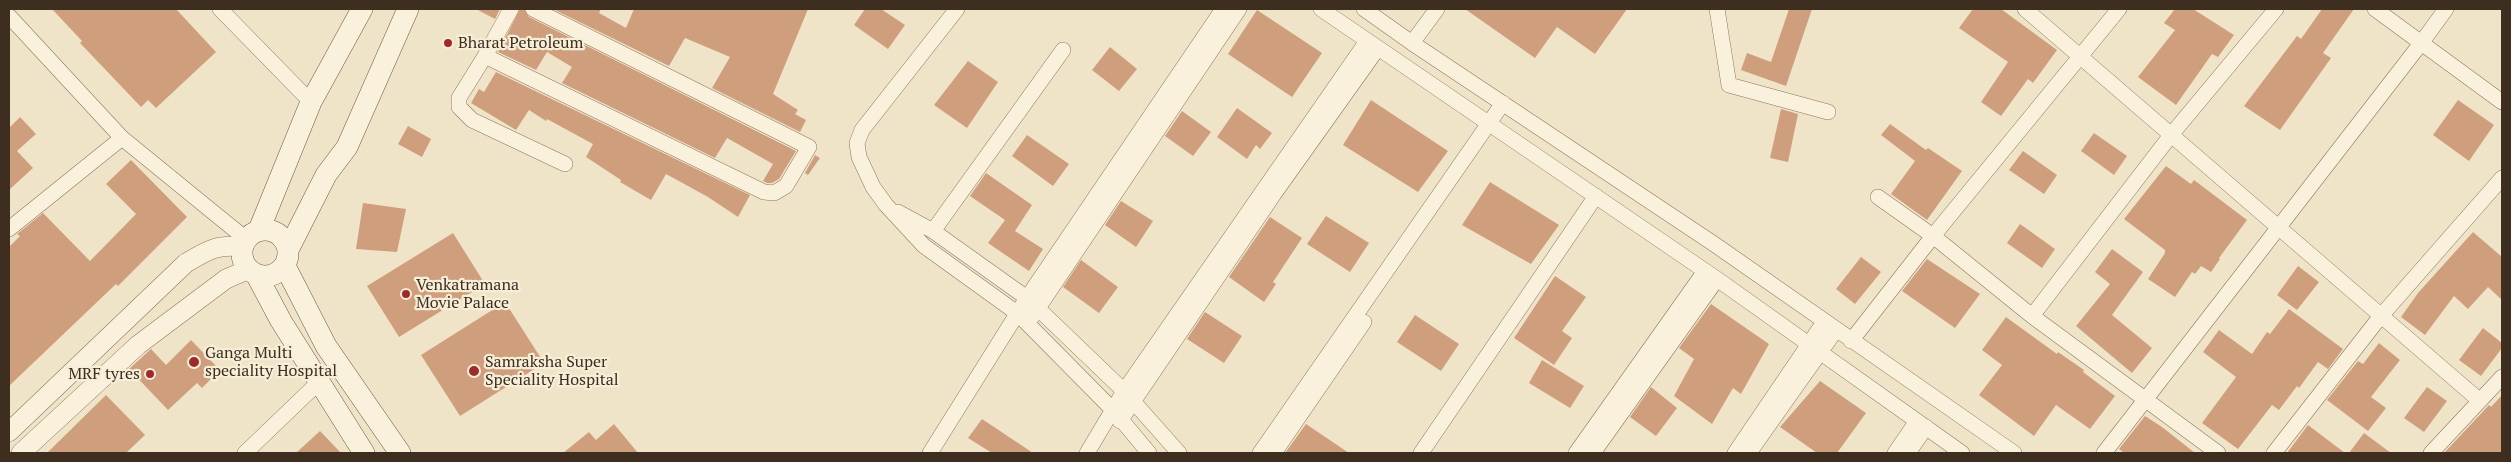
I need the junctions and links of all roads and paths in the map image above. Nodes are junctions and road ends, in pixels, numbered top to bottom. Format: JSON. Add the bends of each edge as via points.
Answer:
{"nodes":[{"id":1,"x":220,"y":9,"type":"edge"},
{"id":2,"x":362,"y":9,"type":"edge"},
{"id":3,"x":408,"y":9,"type":"edge"},
{"id":4,"x":511,"y":9,"type":"edge"},
{"id":5,"x":534,"y":9,"type":"edge"},
{"id":6,"x":957,"y":9,"type":"edge"},
{"id":7,"x":1223,"y":9,"type":"edge"},
{"id":8,"x":1239,"y":9,"type":"edge"},
{"id":9,"x":1322,"y":9,"type":"edge"},
{"id":10,"x":1364,"y":9,"type":"edge"},
{"id":11,"x":1437,"y":9,"type":"edge"},
{"id":12,"x":1717,"y":9,"type":"edge"},
{"id":13,"x":2025,"y":9,"type":"edge"},
{"id":14,"x":2119,"y":9,"type":"edge"},
{"id":15,"x":2276,"y":9,"type":"edge"},
{"id":16,"x":2375,"y":9,"type":"edge"},
{"id":17,"x":2446,"y":9,"type":"edge"},
{"id":18,"x":9,"y":16,"type":"edge"},
{"id":19,"x":2422,"y":42,"type":"junction"},
{"id":20,"x":1412,"y":43,"type":"junction"},
{"id":21,"x":1372,"y":44,"type":"junction"},
{"id":22,"x":1063,"y":50,"type":"dead end"},
{"id":23,"x":485,"y":56,"type":"junction"},
{"id":24,"x":2078,"y":57,"type":"junction"},
{"id":25,"x":311,"y":102,"type":"junction"},
{"id":26,"x":2502,"y":102,"type":"edge"},
{"id":27,"x":1508,"y":106,"type":"junction"},
{"id":28,"x":1828,"y":112,"type":"dead end"},
{"id":29,"x":1494,"y":126,"type":"junction"},
{"id":30,"x":2171,"y":135,"type":"junction"},
{"id":31,"x":122,"y":138,"type":"junction"},
{"id":32,"x":565,"y":164,"type":"dead end"},
{"id":33,"x":2502,"y":178,"type":"edge"},
{"id":34,"x":1878,"y":197,"type":"dead end"},
{"id":35,"x":1599,"y":198,"type":"junction"},
{"id":36,"x":886,"y":205,"type":"junction"},
{"id":37,"x":2280,"y":227,"type":"junction"},
{"id":38,"x":9,"y":229,"type":"edge"},
{"id":39,"x":934,"y":232,"type":"junction"},
{"id":40,"x":1933,"y":236,"type":"junction"},
{"id":41,"x":249,"y":239,"type":"junction"},
{"id":42,"x":286,"y":258,"type":"junction"},
{"id":43,"x":252,"y":272,"type":"junction"},
{"id":44,"x":1711,"y":275,"type":"junction"},
{"id":45,"x":1027,"y":298,"type":"junction"},
{"id":46,"x":1038,"y":309,"type":"junction"},
{"id":47,"x":2032,"y":316,"type":"junction"},
{"id":48,"x":2380,"y":317,"type":"junction"},
{"id":49,"x":1022,"y":318,"type":"junction"},
{"id":50,"x":1830,"y":326,"type":"junction"},
{"id":51,"x":1851,"y":340,"type":"junction"},
{"id":52,"x":1815,"y":348,"type":"junction"},
{"id":53,"x":2502,"y":376,"type":"edge"},
{"id":54,"x":319,"y":382,"type":"junction"},
{"id":55,"x":1128,"y":396,"type":"junction"},
{"id":56,"x":2478,"y":400,"type":"junction"},
{"id":57,"x":2145,"y":401,"type":"junction"},
{"id":58,"x":1117,"y":416,"type":"junction"},
{"id":59,"x":1921,"y":424,"type":"junction"},
{"id":60,"x":9,"y":432,"type":"edge"},
{"id":61,"x":21,"y":453,"type":"edge"},
{"id":62,"x":245,"y":453,"type":"edge"},
{"id":63,"x":364,"y":453,"type":"edge"},
{"id":64,"x":400,"y":453,"type":"edge"},
{"id":65,"x":930,"y":453,"type":"edge"},
{"id":66,"x":1087,"y":453,"type":"edge"},
{"id":67,"x":1149,"y":453,"type":"edge"},
{"id":68,"x":1179,"y":453,"type":"edge"},
{"id":69,"x":1260,"y":453,"type":"edge"},
{"id":70,"x":1274,"y":453,"type":"edge"},
{"id":71,"x":1421,"y":453,"type":"edge"},
{"id":72,"x":1433,"y":453,"type":"edge"},
{"id":73,"x":1576,"y":453,"type":"edge"},
{"id":74,"x":1593,"y":453,"type":"edge"},
{"id":75,"x":1735,"y":453,"type":"edge"},
{"id":76,"x":1749,"y":453,"type":"edge"},
{"id":77,"x":1896,"y":453,"type":"edge"},
{"id":78,"x":1908,"y":453,"type":"edge"},
{"id":79,"x":1962,"y":453,"type":"edge"},
{"id":80,"x":2014,"y":453,"type":"edge"},
{"id":81,"x":2104,"y":453,"type":"edge"},
{"id":82,"x":2218,"y":453,"type":"edge"},
{"id":83,"x":2274,"y":453,"type":"edge"},
{"id":84,"x":2431,"y":453,"type":"edge"}],
"edges":[{"from":1,"to":25,"type":"street"},
{"from":2,"to":25,"type":"main road"},
{"from":3,"to":42,"type":"main road","via":[[347,147],[326,174]]},
{"from":4,"to":23,"type":"street"},
{"from":5,"to":23,"type":"street","via":[[809,147],[786,186],[774,193],[764,192]]},
{"from":6,"to":36,"type":"street","via":[[862,130],[857,143],[859,157],[873,187]]},
{"from":7,"to":45,"type":"street"},
{"from":8,"to":46,"type":"street"},
{"from":9,"to":21,"type":"street"},
{"from":10,"to":20,"type":"street"},
{"from":11,"to":20,"type":"street"},
{"from":12,"to":28,"type":"street","via":[[1729,85]]},
{"from":13,"to":24,"type":"street"},
{"from":14,"to":24,"type":"street"},
{"from":15,"to":30,"type":"street"},
{"from":16,"to":19,"type":"street"},
{"from":17,"to":19,"type":"street"},
{"from":18,"to":31,"type":"street"},
{"from":19,"to":26,"type":"street"},
{"from":19,"to":37,"type":"street"},
{"from":20,"to":27,"type":"street"},
{"from":21,"to":29,"type":"street"},
{"from":21,"to":55,"type":"street"},
{"from":22,"to":39,"type":"street"},
{"from":23,"to":32,"type":"street","via":[[459,98],[459,107],[472,120]]},
{"from":24,"to":30,"type":"street"},
{"from":24,"to":40,"type":"street"},
{"from":25,"to":41,"type":"main road"},
{"from":27,"to":29,"type":"street"},
{"from":27,"to":50,"type":"street"},
{"from":29,"to":35,"type":"street"},
{"from":29,"to":69,"type":"street"},
{"from":29,"to":70,"type":"street"},
{"from":30,"to":37,"type":"street"},
{"from":30,"to":47,"type":"street"},
{"from":31,"to":38,"type":"street"},
{"from":31,"to":41,"type":"street"},
{"from":33,"to":48,"type":"street"},
{"from":34,"to":40,"type":"street"},
{"from":35,"to":44,"type":"street"},
{"from":35,"to":71,"type":"street"},
{"from":35,"to":72,"type":"street"},
{"from":36,"to":39,"type":"street"},
{"from":36,"to":49,"type":"street","via":[[924,246]]},
{"from":37,"to":48,"type":"street"},
{"from":37,"to":57,"type":"street"},
{"from":39,"to":45,"type":"street"},
{"from":40,"to":47,"type":"street"},
{"from":40,"to":51,"type":"street"},
{"from":41,"to":42,"type":"main road","via":[[275,231],[286,242]]},
{"from":41,"to":43,"type":"main road","via":[[244,263]]},
{"from":41,"to":60,"type":"street","via":[[208,250],[186,263]]},
{"from":42,"to":43,"type":"main road","via":[[272,275]]},
{"from":42,"to":64,"type":"main road","via":[[326,346]]},
{"from":43,"to":54,"type":"main road"},
{"from":43,"to":61,"type":"street","via":[[226,279],[212,288],[138,346]]},
{"from":44,"to":52,"type":"street"},
{"from":44,"to":73,"type":"street"},
{"from":44,"to":74,"type":"street"},
{"from":45,"to":46,"type":"street"},
{"from":45,"to":49,"type":"street"},
{"from":46,"to":49,"type":"street"},
{"from":46,"to":55,"type":"street"},
{"from":47,"to":57,"type":"street"},
{"from":48,"to":56,"type":"street"},
{"from":48,"to":83,"type":"street"},
{"from":49,"to":58,"type":"street"},
{"from":49,"to":65,"type":"street"},
{"from":50,"to":51,"type":"street"},
{"from":50,"to":52,"type":"street"},
{"from":51,"to":80,"type":"street"},
{"from":52,"to":59,"type":"street"},
{"from":52,"to":75,"type":"street"},
{"from":52,"to":76,"type":"street"},
{"from":53,"to":56,"type":"street"},
{"from":54,"to":62,"type":"street"},
{"from":54,"to":63,"type":"main road"},
{"from":55,"to":58,"type":"street"},
{"from":55,"to":68,"type":"street"},
{"from":56,"to":84,"type":"street"},
{"from":57,"to":81,"type":"street"},
{"from":57,"to":82,"type":"street"},
{"from":58,"to":66,"type":"street"},
{"from":58,"to":67,"type":"street"},
{"from":59,"to":77,"type":"street"},
{"from":59,"to":78,"type":"street"},
{"from":59,"to":79,"type":"street"}]}
